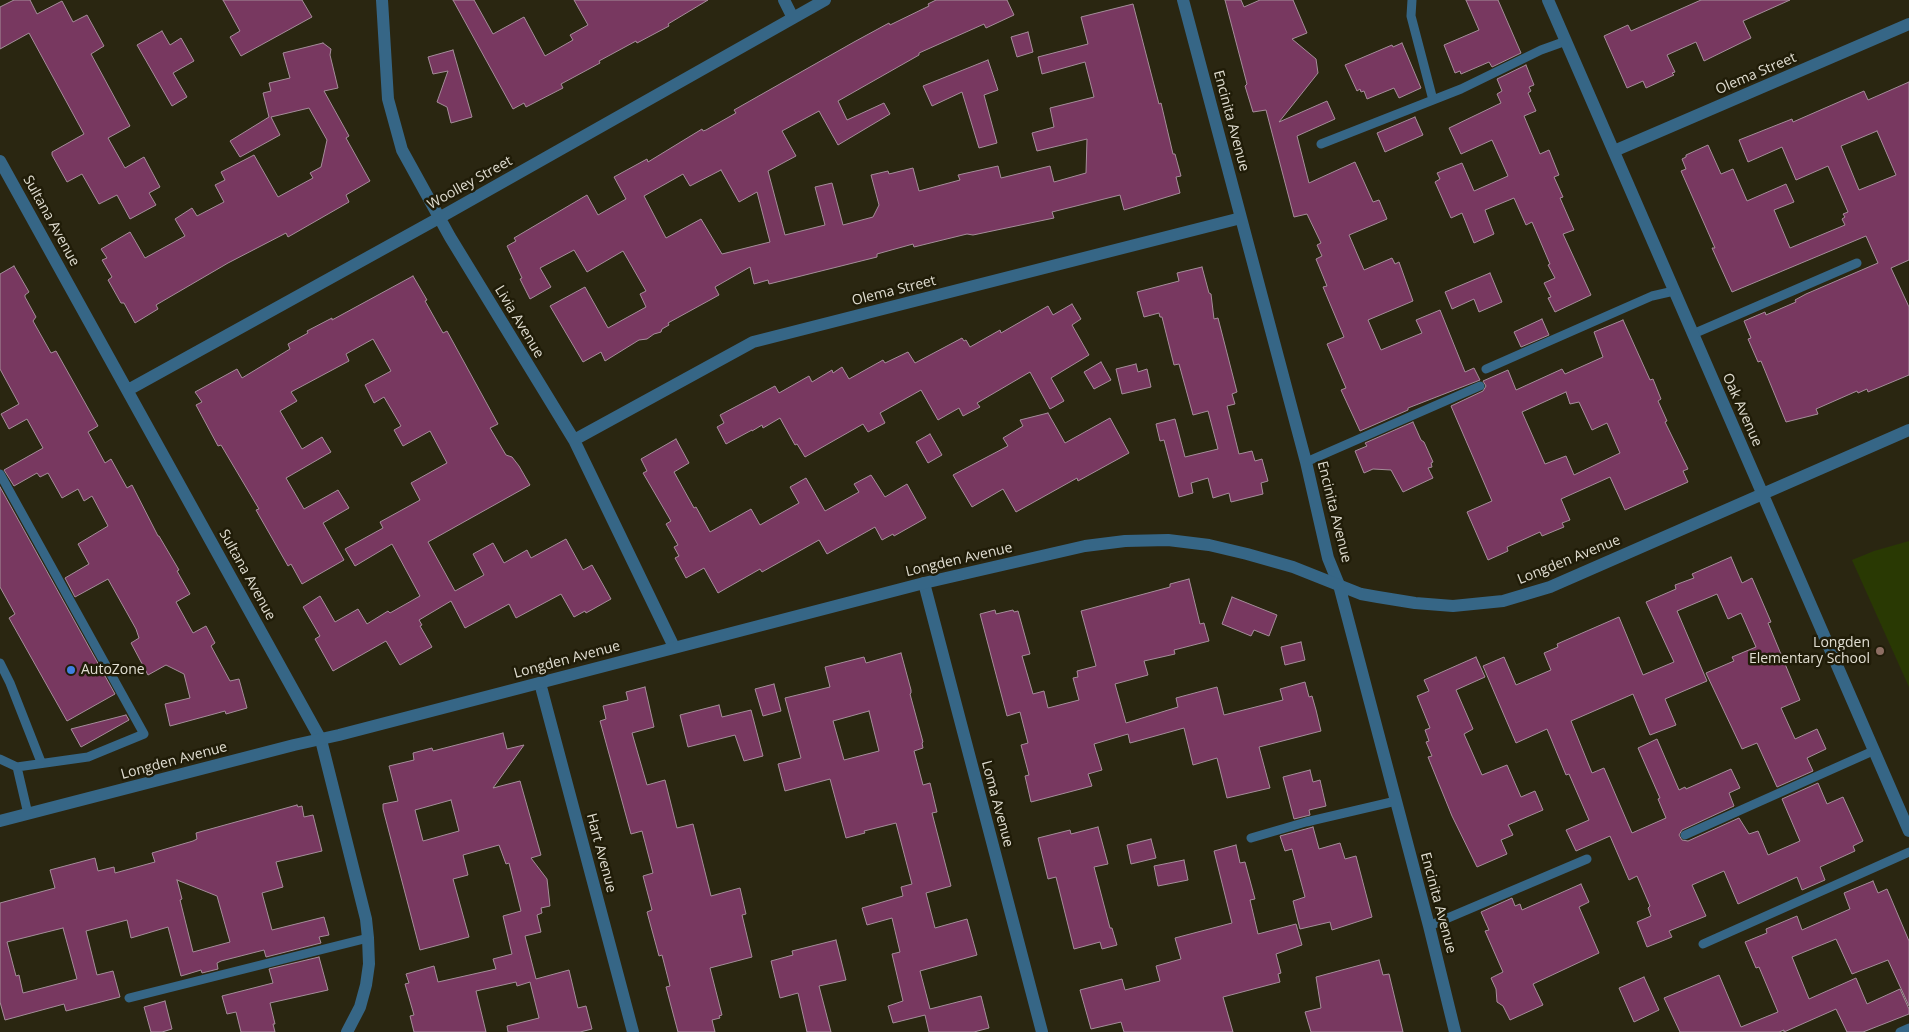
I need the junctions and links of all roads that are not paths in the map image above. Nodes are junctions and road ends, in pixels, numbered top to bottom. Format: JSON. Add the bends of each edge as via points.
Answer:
{"nodes":[{"id":1,"x":382,"y":0,"type":"edge"},
{"id":2,"x":784,"y":0,"type":"edge"},
{"id":3,"x":826,"y":0,"type":"edge"},
{"id":4,"x":1183,"y":0,"type":"edge"},
{"id":5,"x":1412,"y":0,"type":"edge"},
{"id":6,"x":1548,"y":0,"type":"edge"},
{"id":7,"x":793,"y":18,"type":"junction"},
{"id":8,"x":1909,"y":24,"type":"edge"},
{"id":9,"x":1566,"y":41,"type":"junction"},
{"id":10,"x":1432,"y":100,"type":"junction"},
{"id":11,"x":1322,"y":144,"type":"dead end"},
{"id":12,"x":1614,"y":151,"type":"junction"},
{"id":13,"x":0,"y":161,"type":"edge"},
{"id":14,"x":439,"y":218,"type":"junction"},
{"id":15,"x":1241,"y":218,"type":"junction"},
{"id":16,"x":1856,"y":263,"type":"dead end"},
{"id":17,"x":1674,"y":291,"type":"junction"},
{"id":18,"x":1693,"y":334,"type":"junction"},
{"id":19,"x":1486,"y":370,"type":"dead end"},
{"id":20,"x":1480,"y":386,"type":"dead end"},
{"id":21,"x":128,"y":390,"type":"junction"},
{"id":22,"x":1909,"y":430,"type":"edge"},
{"id":23,"x":574,"y":440,"type":"junction"},
{"id":24,"x":1306,"y":462,"type":"junction"},
{"id":25,"x":0,"y":474,"type":"edge"},
{"id":26,"x":1763,"y":494,"type":"junction"},
{"id":27,"x":924,"y":583,"type":"junction"},
{"id":28,"x":1339,"y":585,"type":"junction"},
{"id":29,"x":674,"y":647,"type":"junction"},
{"id":30,"x":0,"y":663,"type":"edge"},
{"id":31,"x":540,"y":683,"type":"junction"},
{"id":32,"x":321,"y":740,"type":"junction"},
{"id":33,"x":1873,"y":751,"type":"junction"},
{"id":34,"x":0,"y":759,"type":"edge"},
{"id":35,"x":41,"y":762,"type":"junction"},
{"id":36,"x":17,"y":767,"type":"junction"},
{"id":37,"x":1396,"y":801,"type":"junction"},
{"id":38,"x":28,"y":814,"type":"junction"},
{"id":39,"x":0,"y":821,"type":"edge"},
{"id":40,"x":1909,"y":831,"type":"edge"},
{"id":41,"x":1685,"y":835,"type":"dead end"},
{"id":42,"x":1251,"y":838,"type":"dead end"},
{"id":43,"x":1909,"y":852,"type":"edge"},
{"id":44,"x":1587,"y":859,"type":"dead end"},
{"id":45,"x":1429,"y":926,"type":"junction"},
{"id":46,"x":368,"y":938,"type":"junction"},
{"id":47,"x":1703,"y":944,"type":"dead end"},
{"id":48,"x":129,"y":998,"type":"dead end"},
{"id":49,"x":1909,"y":1028,"type":"edge"},
{"id":50,"x":348,"y":1032,"type":"edge"},
{"id":51,"x":633,"y":1032,"type":"edge"},
{"id":52,"x":1042,"y":1032,"type":"edge"},
{"id":53,"x":1455,"y":1032,"type":"edge"},
{"id":54,"x":1900,"y":1032,"type":"edge"}],
"edges":[{"from":1,"to":14,"type":"street","name":"Livia Avenue","via":[[388,99],[402,150]]},
{"from":2,"to":7,"type":"street"},
{"from":3,"to":7,"type":"street","name":"Woolley Street"},
{"from":4,"to":15,"type":"street","name":"Encinita Avenue"},
{"from":5,"to":10,"type":"lane","via":[[1411,16]]},
{"from":6,"to":9,"type":"street","name":"Oak Avenue"},
{"from":7,"to":14,"type":"street","name":"Woolley Street"},
{"from":8,"to":12,"type":"street","name":"Olema Street"},
{"from":9,"to":10,"type":"lane"},
{"from":9,"to":12,"type":"street","name":"Oak Avenue"},
{"from":10,"to":11,"type":"lane"},
{"from":12,"to":17,"type":"street","name":"Oak Avenue"},
{"from":13,"to":21,"type":"street","name":"Sultana Avenue"},
{"from":14,"to":21,"type":"street","name":"Woolley Street"},
{"from":14,"to":23,"type":"street","name":"Livia Avenue"},
{"from":15,"to":23,"type":"street","name":"Olema Street","via":[[753,342]]},
{"from":15,"to":24,"type":"street","name":"Encinita Avenue"},
{"from":16,"to":18,"type":"lane"},
{"from":17,"to":18,"type":"street","name":"Oak Avenue"},
{"from":17,"to":19,"type":"lane","via":[[1652,296]]},
{"from":18,"to":26,"type":"street","name":"Oak Avenue"},
{"from":20,"to":24,"type":"lane"},
{"from":21,"to":32,"type":"street","name":"Sultana Avenue"},
{"from":22,"to":26,"type":"street","name":"Longden Avenue"},
{"from":23,"to":29,"type":"street","name":"Livia Avenue"},
{"from":24,"to":28,"type":"street","name":"Encinita Avenue","via":[[1328,558]]},
{"from":25,"to":35,"type":"lane","via":[[144,734],[88,757]]},
{"from":26,"to":28,"type":"street","name":"Longden Avenue","via":[[1550,587],[1503,601],[1454,606],[1414,603],[1361,594]]},
{"from":26,"to":33,"type":"street","name":"Oak Avenue"},
{"from":27,"to":28,"type":"street","name":"Longden Avenue","via":[[1085,546],[1168,540],[1247,554]]},
{"from":27,"to":29,"type":"street","name":"Longden Avenue"},
{"from":27,"to":52,"type":"street","name":"Loma Avenue"},
{"from":28,"to":37,"type":"street","name":"Encinita Avenue"},
{"from":29,"to":31,"type":"street","name":"Longden Avenue"},
{"from":30,"to":35,"type":"lane"},
{"from":31,"to":32,"type":"street","name":"Longden Avenue"},
{"from":31,"to":51,"type":"street","name":"Hart Avenue"},
{"from":32,"to":38,"type":"street","name":"Longden Avenue"},
{"from":32,"to":46,"type":"street","name":"Sultana Avenue"},
{"from":33,"to":40,"type":"street","name":"Oak Avenue"},
{"from":33,"to":41,"type":"lane"},
{"from":34,"to":36,"type":"lane"},
{"from":35,"to":36,"type":"lane"},
{"from":36,"to":38,"type":"lane"},
{"from":37,"to":42,"type":"lane"},
{"from":37,"to":45,"type":"street","name":"Encinita Avenue"},
{"from":38,"to":39,"type":"street","name":"Longden Avenue"},
{"from":43,"to":47,"type":"lane"},
{"from":44,"to":45,"type":"lane"},
{"from":45,"to":53,"type":"street","name":"Encinita Avenue"},
{"from":46,"to":48,"type":"lane"},
{"from":46,"to":50,"type":"street","name":"Sultana Avenue","via":[[366,985]]},
{"from":49,"to":54,"type":"lane"}]}
